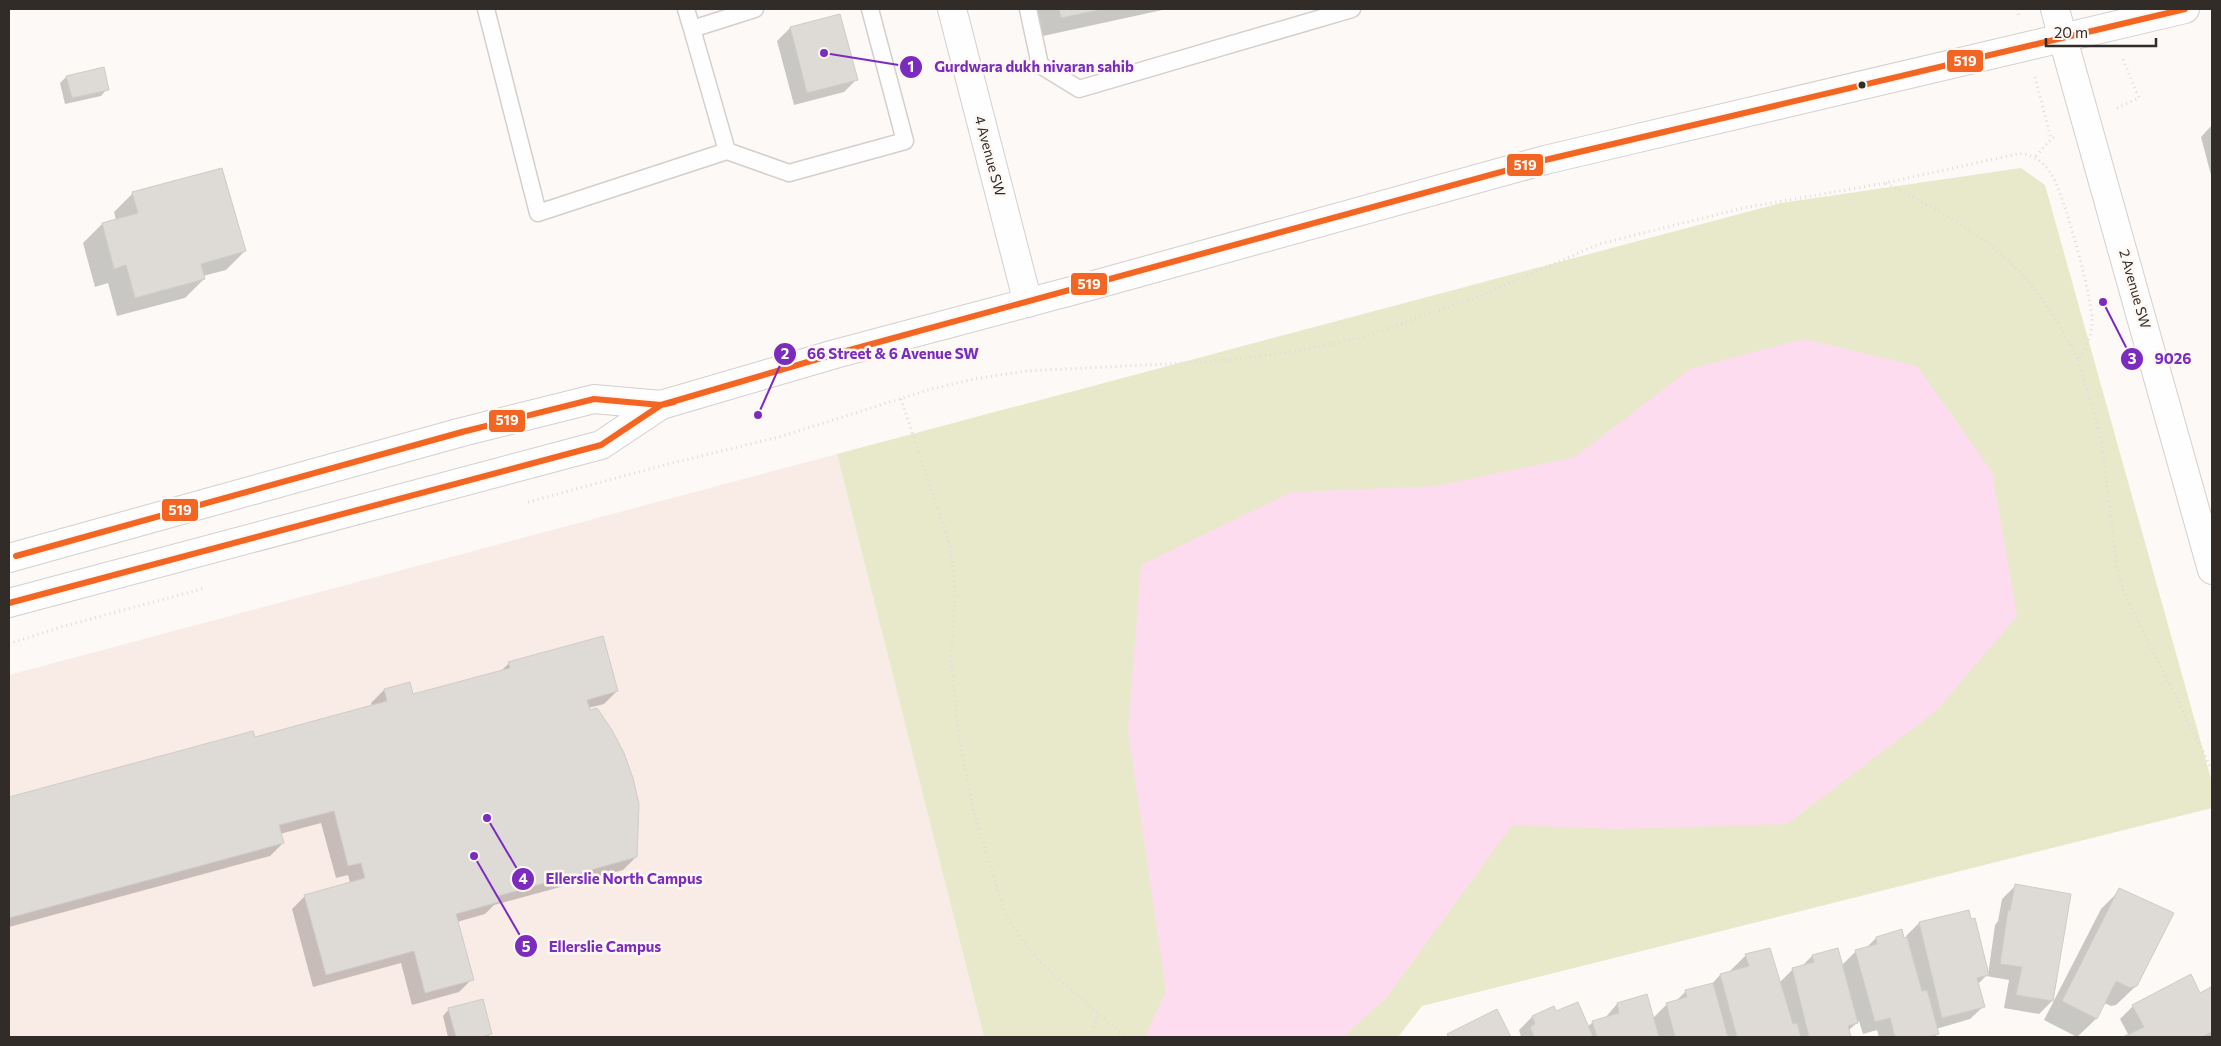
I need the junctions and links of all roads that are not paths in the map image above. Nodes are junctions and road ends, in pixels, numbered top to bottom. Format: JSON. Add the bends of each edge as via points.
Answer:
{"nodes":[{"id":1,"x":486,"y":9,"type":"edge"},
{"id":2,"x":686,"y":9,"type":"edge"},
{"id":3,"x":755,"y":9,"type":"edge"},
{"id":4,"x":870,"y":9,"type":"edge"},
{"id":5,"x":952,"y":9,"type":"edge"},
{"id":6,"x":1028,"y":9,"type":"edge"},
{"id":7,"x":1352,"y":9,"type":"edge"},
{"id":8,"x":2055,"y":9,"type":"edge"},
{"id":9,"x":2185,"y":9,"type":"edge"},
{"id":10,"x":692,"y":29,"type":"junction"},
{"id":11,"x":2063,"y":39,"type":"junction"},
{"id":12,"x":727,"y":151,"type":"junction"},
{"id":13,"x":1028,"y":302,"type":"junction"},
{"id":14,"x":661,"y":405,"type":"junction"},
{"id":15,"x":9,"y":558,"type":"edge"},
{"id":16,"x":2212,"y":570,"type":"edge"},
{"id":17,"x":10,"y":599,"type":"edge"}],
"edges":[{"from":1,"to":12,"type":"lane","via":[[538,213]]},
{"from":2,"to":10,"type":"lane"},
{"from":3,"to":10,"type":"lane"},
{"from":4,"to":12,"type":"lane","via":[[905,140],[788,173]]},
{"from":5,"to":13,"type":"main road","name":"4 Avenue SW"},
{"from":6,"to":7,"type":"lane","via":[[1040,65],[1079,89]]},
{"from":8,"to":11,"type":"main road","name":"2 Avenue SW"},
{"from":9,"to":11,"type":"main road"},
{"from":10,"to":12,"type":"lane"},
{"from":11,"to":13,"type":"main road","via":[[1545,160]]},
{"from":11,"to":16,"type":"main road","name":"2 Avenue SW"},
{"from":13,"to":14,"type":"main road"},
{"from":14,"to":15,"type":"main road","via":[[594,399],[462,432]]},
{"from":14,"to":17,"type":"main road","via":[[601,445]]}]}
